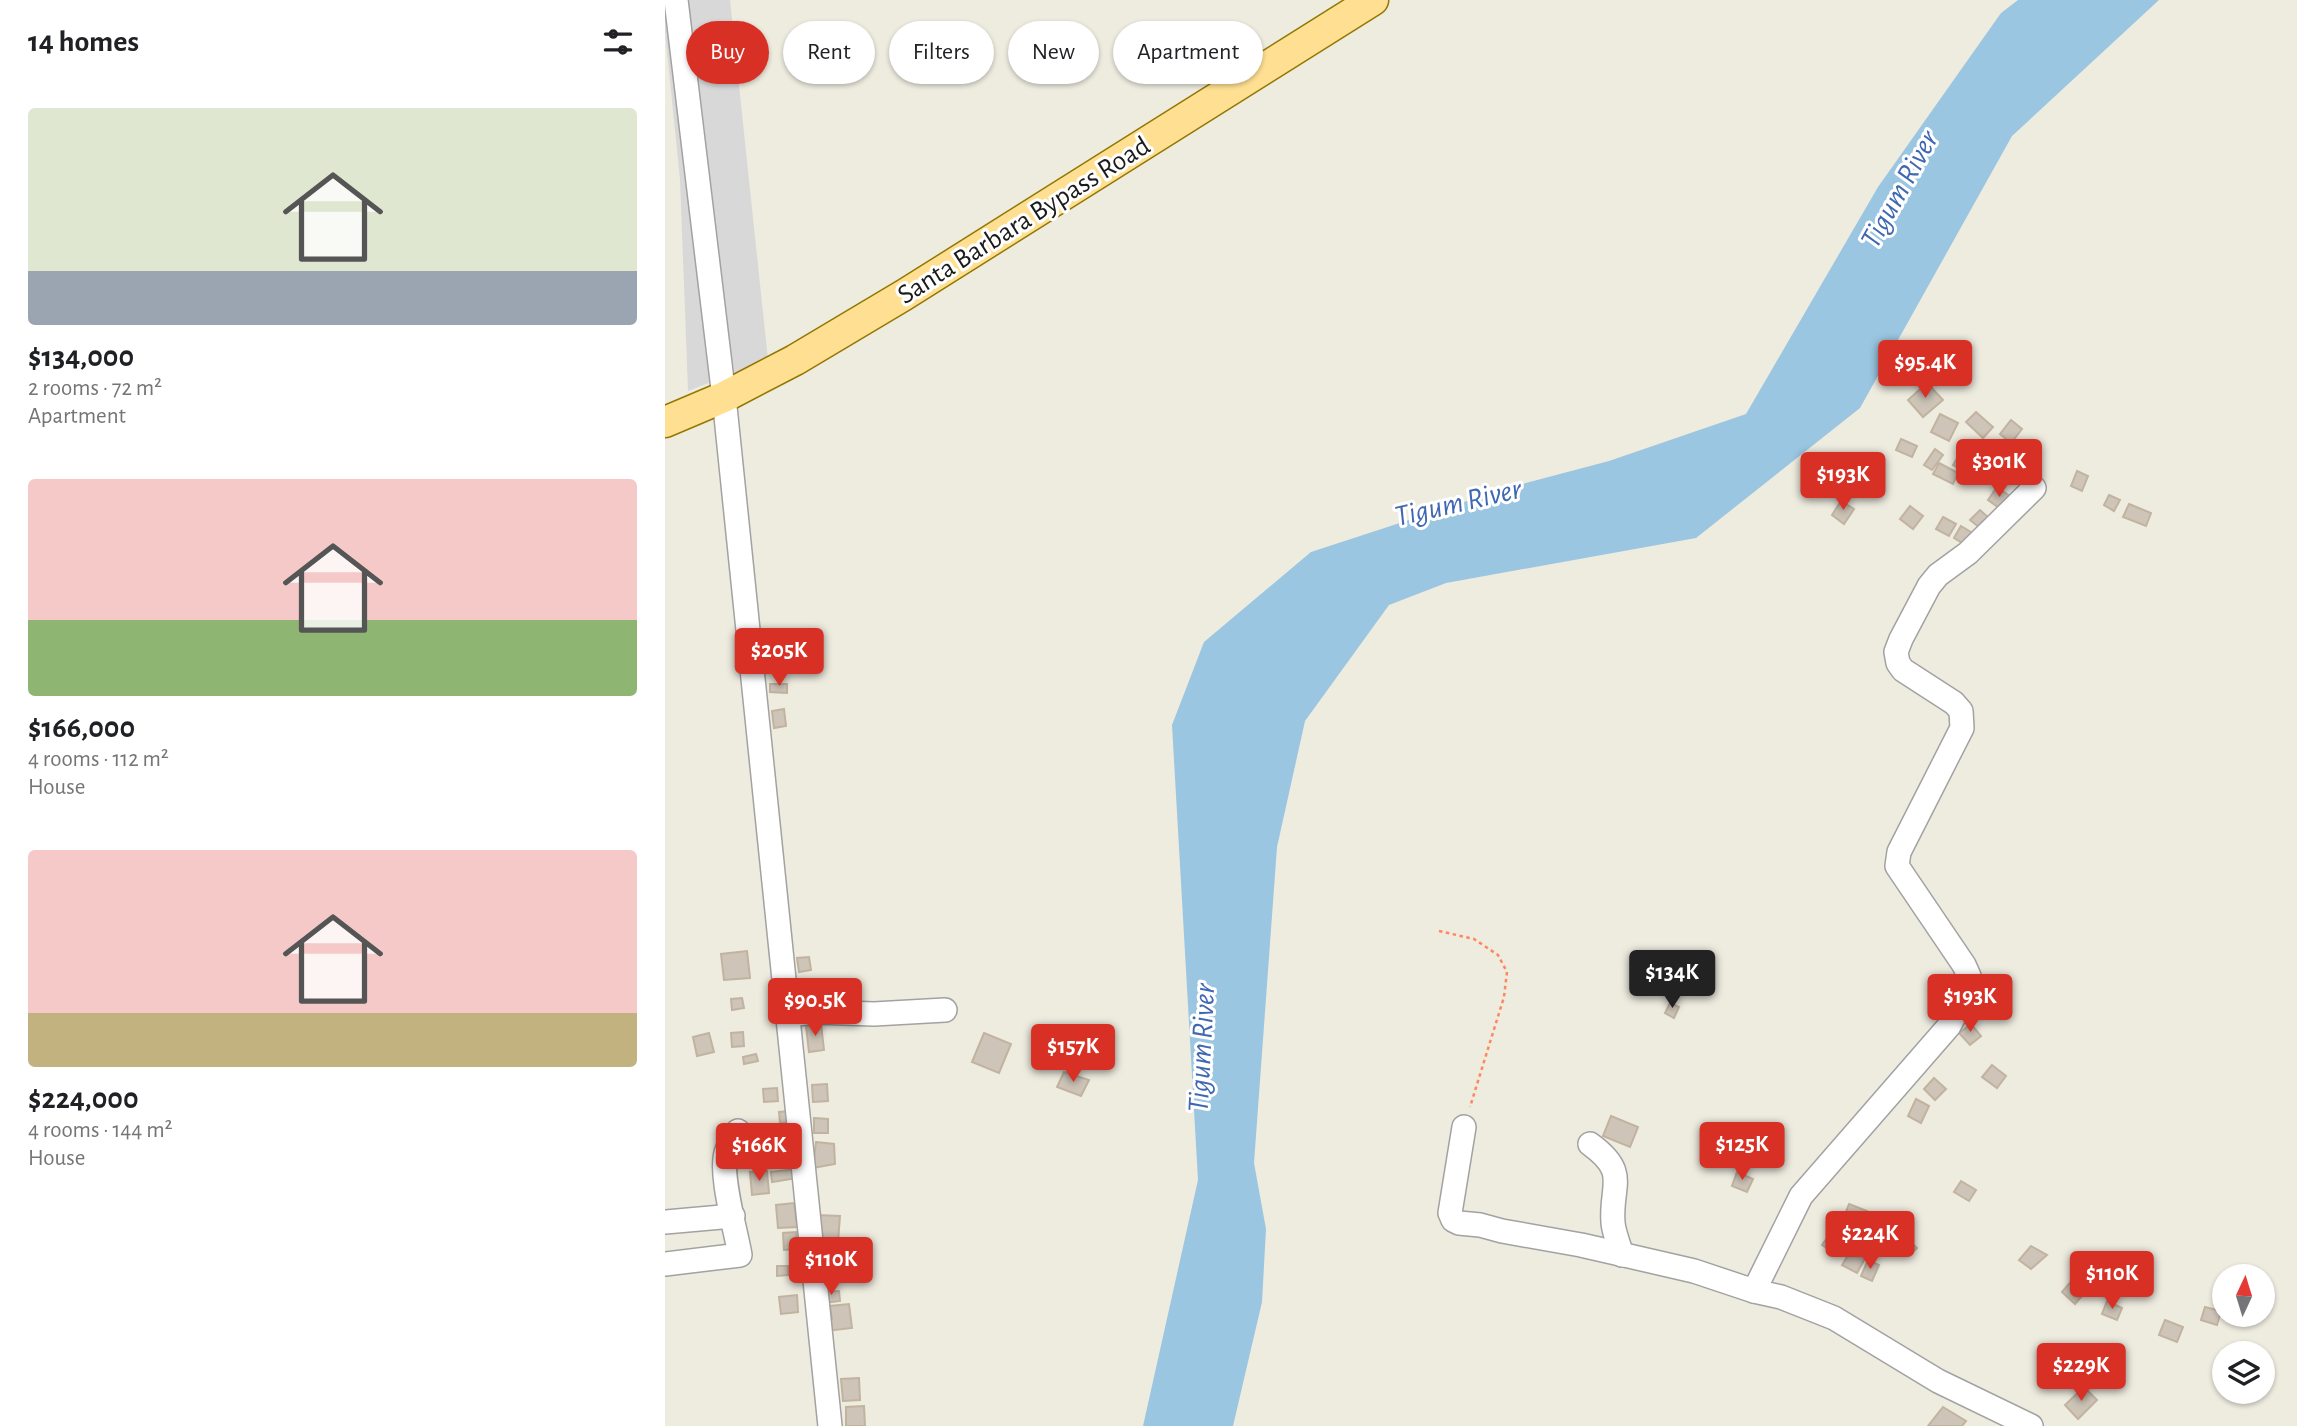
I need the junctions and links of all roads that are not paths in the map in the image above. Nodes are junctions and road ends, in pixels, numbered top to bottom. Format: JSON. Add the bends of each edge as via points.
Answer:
{"nodes":[{"id":1,"x":676,"y":0,"type":"edge"},
{"id":2,"x":1373,"y":0,"type":"edge"},
{"id":3,"x":724,"y":397,"type":"junction"},
{"id":4,"x":665,"y":422,"type":"edge"},
{"id":5,"x":2034,"y":488,"type":"dead end"},
{"id":6,"x":945,"y":1010,"type":"dead end"},
{"id":7,"x":788,"y":1015,"type":"junction"},
{"id":8,"x":1464,"y":1127,"type":"road end"},
{"id":9,"x":738,"y":1131,"type":"dead end"},
{"id":10,"x":1590,"y":1144,"type":"dead end"},
{"id":11,"x":733,"y":1216,"type":"junction"},
{"id":12,"x":665,"y":1222,"type":"edge"},
{"id":13,"x":1622,"y":1255,"type":"junction"},
{"id":14,"x":665,"y":1264,"type":"edge"},
{"id":15,"x":1754,"y":1291,"type":"junction"},
{"id":16,"x":830,"y":1426,"type":"edge"},
{"id":17,"x":2031,"y":1426,"type":"edge"}],
"edges":[{"from":1,"to":3,"type":"street"},
{"from":2,"to":3,"type":"main road","name":"Santa Barbara Bypass Road","via":[[893,301]]},
{"from":3,"to":4,"type":"main road","name":"Santa Barbara Bypass Road"},
{"from":3,"to":7,"type":"street"},
{"from":5,"to":15,"type":"street","via":[[1968,553],[1938,575],[1896,652],[1903,670],[1961,711],[1962,728],[1899,852],[1898,866],[1965,965],[1969,988],[1949,1026],[1801,1196]]},
{"from":6,"to":7,"type":"street"},
{"from":7,"to":16,"type":"street"},
{"from":8,"to":13,"type":"street","via":[[1450,1213],[1453,1220]]},
{"from":9,"to":11,"type":"street","via":[[725,1153]]},
{"from":10,"to":13,"type":"street","via":[[1605,1155],[1616,1176],[1613,1223]]},
{"from":11,"to":12,"type":"street"},
{"from":11,"to":14,"type":"street","via":[[740,1255]]},
{"from":13,"to":15,"type":"street","via":[[1694,1271]]},
{"from":15,"to":17,"type":"street","via":[[1834,1318],[1938,1381]]}]}
